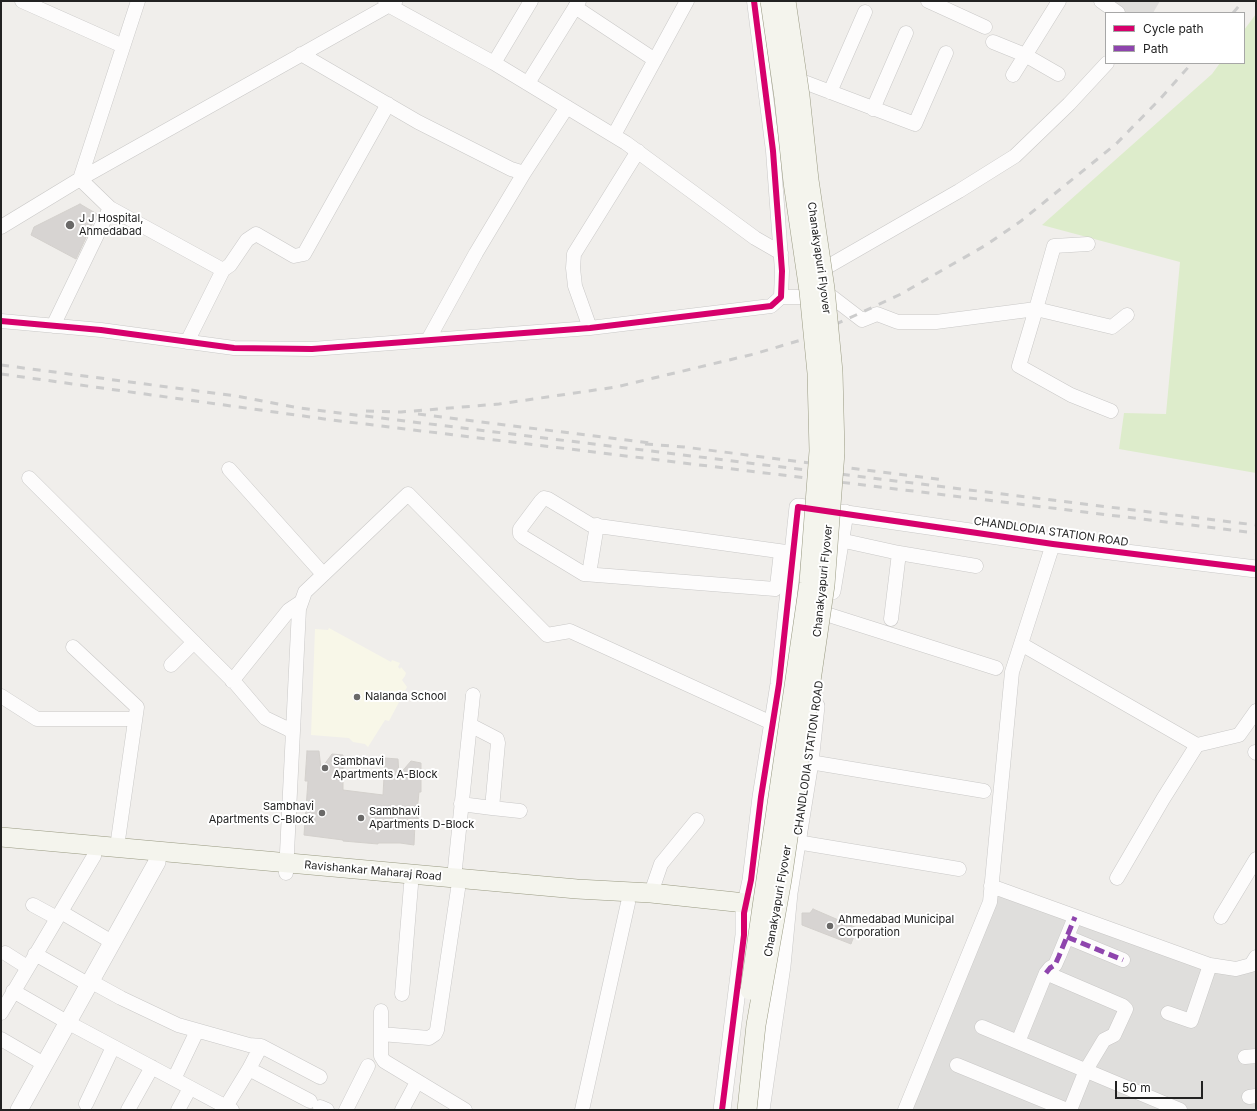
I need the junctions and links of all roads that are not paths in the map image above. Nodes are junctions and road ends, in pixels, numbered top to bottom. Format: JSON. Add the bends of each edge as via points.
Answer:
{"nodes":[{"id":1,"x":22,"y":1,"type":"edge"},
{"id":2,"x":138,"y":1,"type":"edge"},
{"id":3,"x":530,"y":1,"type":"edge"},
{"id":4,"x":687,"y":1,"type":"edge"},
{"id":5,"x":754,"y":1,"type":"edge"},
{"id":6,"x":770,"y":1,"type":"edge"},
{"id":7,"x":786,"y":1,"type":"edge"},
{"id":8,"x":793,"y":1,"type":"edge"},
{"id":9,"x":1059,"y":1,"type":"edge"},
{"id":10,"x":390,"y":2,"type":"edge"},
{"id":11,"x":935,"y":2,"type":"edge"},
{"id":12,"x":577,"y":4,"type":"edge"},
{"id":13,"x":865,"y":12,"type":"dead end"},
{"id":14,"x":985,"y":27,"type":"dead end"},
{"id":15,"x":906,"y":33,"type":"dead end"},
{"id":16,"x":993,"y":42,"type":"dead end"},
{"id":17,"x":123,"y":46,"type":"junction"},
{"id":18,"x":946,"y":53,"type":"dead end"},
{"id":19,"x":301,"y":54,"type":"junction"},
{"id":20,"x":1025,"y":55,"type":"junction"},
{"id":21,"x":655,"y":60,"type":"junction"},
{"id":22,"x":494,"y":63,"type":"junction"},
{"id":23,"x":1105,"y":64,"type":"edge"},
{"id":24,"x":1058,"y":74,"type":"dead end"},
{"id":25,"x":1013,"y":75,"type":"dead end"},
{"id":26,"x":804,"y":82,"type":"junction"},
{"id":27,"x":528,"y":83,"type":"junction"},
{"id":28,"x":830,"y":92,"type":"junction"},
{"id":29,"x":388,"y":104,"type":"junction"},
{"id":30,"x":567,"y":107,"type":"junction"},
{"id":31,"x":873,"y":108,"type":"junction"},
{"id":32,"x":614,"y":135,"type":"junction"},
{"id":33,"x":638,"y":151,"type":"junction"},
{"id":34,"x":524,"y":173,"type":"junction"},
{"id":35,"x":80,"y":179,"type":"junction"},
{"id":36,"x":110,"y":208,"type":"junction"},
{"id":37,"x":1,"y":227,"type":"edge"},
{"id":38,"x":1088,"y":244,"type":"dead end"},
{"id":39,"x":781,"y":253,"type":"junction"},
{"id":40,"x":827,"y":266,"type":"junction"},
{"id":41,"x":224,"y":270,"type":"junction"},
{"id":42,"x":781,"y":297,"type":"junction"},
{"id":43,"x":832,"y":297,"type":"junction"},
{"id":44,"x":1036,"y":309,"type":"junction"},
{"id":45,"x":1127,"y":315,"type":"dead end"},
{"id":46,"x":1,"y":321,"type":"edge"},
{"id":47,"x":53,"y":326,"type":"junction"},
{"id":48,"x":590,"y":328,"type":"junction"},
{"id":49,"x":428,"y":340,"type":"junction"},
{"id":50,"x":187,"y":342,"type":"junction"},
{"id":51,"x":1111,"y":411,"type":"dead end"},
{"id":52,"x":229,"y":469,"type":"dead end"},
{"id":53,"x":29,"y":478,"type":"dead end"},
{"id":54,"x":845,"y":513,"type":"junction"},
{"id":55,"x":597,"y":525,"type":"junction"},
{"id":56,"x":840,"y":540,"type":"junction"},
{"id":57,"x":1053,"y":544,"type":"junction"},
{"id":58,"x":787,"y":553,"type":"junction"},
{"id":59,"x":899,"y":553,"type":"junction"},
{"id":60,"x":976,"y":566,"type":"dead end"},
{"id":61,"x":1256,"y":569,"type":"edge"},
{"id":62,"x":324,"y":574,"type":"junction"},
{"id":63,"x":590,"y":574,"type":"junction"},
{"id":64,"x":301,"y":602,"type":"junction"},
{"id":65,"x":829,"y":615,"type":"junction"},
{"id":66,"x":891,"y":619,"type":"dead end"},
{"id":67,"x":194,"y":642,"type":"junction"},
{"id":68,"x":1021,"y":644,"type":"junction"},
{"id":69,"x":73,"y":647,"type":"dead end"},
{"id":70,"x":170,"y":665,"type":"dead end"},
{"id":71,"x":996,"y":668,"type":"dead end"},
{"id":72,"x":232,"y":681,"type":"junction"},
{"id":73,"x":473,"y":695,"type":"dead end"},
{"id":74,"x":1,"y":696,"type":"edge"},
{"id":75,"x":1256,"y":711,"type":"edge"},
{"id":76,"x":135,"y":719,"type":"junction"},
{"id":77,"x":774,"y":724,"type":"junction"},
{"id":78,"x":470,"y":725,"type":"junction"},
{"id":79,"x":292,"y":733,"type":"junction"},
{"id":80,"x":1197,"y":745,"type":"junction"},
{"id":81,"x":810,"y":762,"type":"junction"},
{"id":82,"x":984,"y":791,"type":"dead end"},
{"id":83,"x":461,"y":804,"type":"junction"},
{"id":84,"x":492,"y":808,"type":"junction"},
{"id":85,"x":520,"y":811,"type":"dead end"},
{"id":86,"x":697,"y":820,"type":"dead end"},
{"id":87,"x":1,"y":837,"type":"edge"},
{"id":88,"x":797,"y":842,"type":"junction"},
{"id":89,"x":1,"y":848,"type":"edge"},
{"id":90,"x":117,"y":848,"type":"junction"},
{"id":91,"x":94,"y":856,"type":"junction"},
{"id":92,"x":157,"y":856,"type":"junction"},
{"id":93,"x":1256,"y":859,"type":"edge"},
{"id":94,"x":286,"y":868,"type":"junction"},
{"id":95,"x":959,"y":869,"type":"dead end"},
{"id":96,"x":1117,"y":878,"type":"dead end"},
{"id":97,"x":456,"y":883,"type":"junction"},
{"id":98,"x":411,"y":885,"type":"junction"},
{"id":99,"x":991,"y":886,"type":"junction"},
{"id":100,"x":650,"y":893,"type":"junction"},
{"id":101,"x":789,"y":893,"type":"junction"},
{"id":102,"x":33,"y":904,"type":"dead end"},
{"id":103,"x":628,"y":904,"type":"junction"},
{"id":104,"x":745,"y":908,"type":"junction"},
{"id":105,"x":59,"y":915,"type":"junction"},
{"id":106,"x":1221,"y":916,"type":"dead end"},
{"id":107,"x":1075,"y":917,"type":"junction"},
{"id":108,"x":786,"y":933,"type":"junction"},
{"id":109,"x":1067,"y":937,"type":"junction"},
{"id":110,"x":112,"y":942,"type":"junction"},
{"id":111,"x":5,"y":953,"type":"dead end"},
{"id":112,"x":35,"y":954,"type":"junction"},
{"id":113,"x":1256,"y":957,"type":"edge"},
{"id":114,"x":1123,"y":960,"type":"dead end"},
{"id":115,"x":1210,"y":965,"type":"junction"},
{"id":116,"x":28,"y":967,"type":"junction"},
{"id":117,"x":1046,"y":973,"type":"junction"},
{"id":118,"x":89,"y":982,"type":"junction"},
{"id":119,"x":14,"y":991,"type":"junction"},
{"id":120,"x":402,"y":994,"type":"dead end"},
{"id":121,"x":381,"y":1011,"type":"dead end"},
{"id":122,"x":1,"y":1013,"type":"edge"},
{"id":123,"x":1168,"y":1013,"type":"dead end"},
{"id":124,"x":67,"y":1022,"type":"junction"},
{"id":125,"x":982,"y":1027,"type":"dead end"},
{"id":126,"x":197,"y":1031,"type":"junction"},
{"id":127,"x":381,"y":1034,"type":"junction"},
{"id":128,"x":1,"y":1039,"type":"edge"},
{"id":129,"x":1018,"y":1042,"type":"junction"},
{"id":130,"x":261,"y":1046,"type":"junction"},
{"id":131,"x":113,"y":1047,"type":"junction"},
{"id":132,"x":44,"y":1064,"type":"junction"},
{"id":133,"x":957,"y":1065,"type":"dead end"},
{"id":134,"x":368,"y":1066,"type":"dead end"},
{"id":135,"x":152,"y":1067,"type":"junction"},
{"id":136,"x":248,"y":1070,"type":"junction"},
{"id":137,"x":1086,"y":1070,"type":"junction"},
{"id":138,"x":320,"y":1077,"type":"dead end"},
{"id":139,"x":174,"y":1079,"type":"junction"},
{"id":140,"x":417,"y":1082,"type":"junction"},
{"id":141,"x":190,"y":1088,"type":"junction"},
{"id":142,"x":86,"y":1104,"type":"dead end"},
{"id":143,"x":1147,"y":1104,"type":"edge"},
{"id":144,"x":319,"y":1106,"type":"edge"},
{"id":145,"x":228,"y":1109,"type":"edge"},
{"id":146,"x":19,"y":1110,"type":"edge"},
{"id":147,"x":128,"y":1110,"type":"edge"},
{"id":148,"x":178,"y":1110,"type":"edge"},
{"id":149,"x":346,"y":1110,"type":"edge"},
{"id":150,"x":402,"y":1110,"type":"edge"},
{"id":151,"x":465,"y":1110,"type":"edge"},
{"id":152,"x":582,"y":1110,"type":"edge"},
{"id":153,"x":722,"y":1110,"type":"edge"},
{"id":154,"x":734,"y":1110,"type":"edge"},
{"id":155,"x":747,"y":1110,"type":"edge"},
{"id":156,"x":761,"y":1110,"type":"edge"},
{"id":157,"x":905,"y":1110,"type":"edge"},
{"id":158,"x":1066,"y":1110,"type":"edge"},
{"id":159,"x":1070,"y":1110,"type":"edge"},
{"id":160,"x":1180,"y":1110,"type":"edge"}],
"edges":[{"from":1,"to":17,"type":"street"},
{"from":2,"to":17,"type":"street"},
{"from":3,"to":22,"type":"street"},
{"from":4,"to":21,"type":"street"},
{"from":5,"to":39,"type":"street","via":[[773,151]]},
{"from":6,"to":154,"type":"main road","name":"Chanakyapuri Flyover","bridge":true,"via":[[809,291],[817,373],[819,451],[809,583]]},
{"from":7,"to":155,"type":"main road","name":"Chanakyapuri Flyover","bridge":true,"via":[[825,289],[833,372],[835,452],[825,585],[782,879],[756,1025]]},
{"from":8,"to":26,"type":"street"},
{"from":9,"to":20,"type":"street"},
{"from":10,"to":19,"type":"street"},
{"from":10,"to":22,"type":"street"},
{"from":11,"to":14,"type":"street"},
{"from":12,"to":21,"type":"street"},
{"from":12,"to":27,"type":"street"},
{"from":13,"to":28,"type":"street"},
{"from":15,"to":31,"type":"street"},
{"from":16,"to":20,"type":"street"},
{"from":17,"to":35,"type":"street"},
{"from":18,"to":31,"type":"street","via":[[914,124]]},
{"from":19,"to":29,"type":"street"},
{"from":19,"to":35,"type":"street"},
{"from":20,"to":24,"type":"street"},
{"from":20,"to":25,"type":"street"},
{"from":21,"to":32,"type":"street"},
{"from":22,"to":27,"type":"street"},
{"from":23,"to":40,"type":"street","via":[[1069,104],[1015,156]]},
{"from":26,"to":28,"type":"street"},
{"from":26,"to":40,"type":"street"},
{"from":27,"to":30,"type":"street"},
{"from":28,"to":31,"type":"street"},
{"from":29,"to":34,"type":"street","via":[[510,170]]},
{"from":29,"to":41,"type":"street","via":[[304,254],[294,256],[256,234],[247,240]]},
{"from":30,"to":32,"type":"street"},
{"from":30,"to":34,"type":"street"},
{"from":32,"to":33,"type":"street"},
{"from":33,"to":39,"type":"street","via":[[755,238]]},
{"from":33,"to":48,"type":"street","via":[[574,254],[575,286]]},
{"from":34,"to":49,"type":"street"},
{"from":35,"to":36,"type":"street"},
{"from":35,"to":37,"type":"street"},
{"from":36,"to":41,"type":"street"},
{"from":36,"to":47,"type":"street"},
{"from":38,"to":44,"type":"street","via":[[1054,246]]},
{"from":39,"to":42,"type":"street"},
{"from":40,"to":43,"type":"street"},
{"from":41,"to":50,"type":"street"},
{"from":42,"to":43,"type":"street"},
{"from":42,"to":48,"type":"street","via":[[771,306]]},
{"from":43,"to":44,"type":"street","via":[[862,320],[877,314],[898,322],[936,322]]},
{"from":44,"to":45,"type":"street","via":[[1112,327]]},
{"from":44,"to":51,"type":"street","via":[[1019,366],[1071,395]]},
{"from":46,"to":47,"type":"street"},
{"from":47,"to":50,"type":"street"},
{"from":48,"to":49,"type":"street"},
{"from":49,"to":50,"type":"street","via":[[312,349],[234,348]]},
{"from":52,"to":62,"type":"street"},
{"from":53,"to":67,"type":"street"},
{"from":54,"to":56,"type":"street","name":"CHANDLODIA STATION ROAD"},
{"from":54,"to":57,"type":"street","name":"CHANDLODIA STATION ROAD"},
{"from":54,"to":58,"type":"street","via":[[798,507]]},
{"from":55,"to":58,"type":"street"},
{"from":55,"to":63,"type":"street"},
{"from":55,"to":63,"type":"street","via":[[592,525],[544,498],[520,529],[523,537],[584,574]]},
{"from":56,"to":59,"type":"street"},
{"from":56,"to":65,"type":"street","name":"CHANDLODIA STATION ROAD"},
{"from":57,"to":61,"type":"street","name":"CHANDLODIA STATION ROAD"},
{"from":57,"to":68,"type":"street"},
{"from":58,"to":63,"type":"street","via":[[775,589]]},
{"from":58,"to":77,"type":"street"},
{"from":59,"to":60,"type":"street"},
{"from":59,"to":66,"type":"street"},
{"from":62,"to":64,"type":"street","via":[[305,592]]},
{"from":62,"to":77,"type":"street","via":[[408,494],[547,635],[570,631]]},
{"from":64,"to":72,"type":"street","via":[[289,610]]},
{"from":64,"to":79,"type":"street"},
{"from":65,"to":71,"type":"street"},
{"from":65,"to":81,"type":"street","name":"CHANDLODIA STATION ROAD"},
{"from":67,"to":70,"type":"street"},
{"from":67,"to":72,"type":"street"},
{"from":68,"to":80,"type":"street"},
{"from":68,"to":99,"type":"street","via":[[1012,672]]},
{"from":69,"to":76,"type":"street","via":[[137,707]]},
{"from":72,"to":79,"type":"street","via":[[265,718]]},
{"from":73,"to":78,"type":"street"},
{"from":74,"to":76,"type":"street","via":[[37,719]]},
{"from":75,"to":80,"type":"street","via":[[1239,735]]},
{"from":76,"to":90,"type":"street"},
{"from":77,"to":104,"type":"street"},
{"from":78,"to":83,"type":"street"},
{"from":78,"to":84,"type":"street","via":[[497,739]]},
{"from":79,"to":94,"type":"street"},
{"from":80,"to":96,"type":"street"},
{"from":81,"to":82,"type":"street"},
{"from":81,"to":88,"type":"street","name":"CHANDLODIA STATION ROAD"},
{"from":83,"to":84,"type":"street"},
{"from":83,"to":97,"type":"street"},
{"from":84,"to":85,"type":"street"},
{"from":86,"to":100,"type":"street","via":[[661,864]]},
{"from":87,"to":90,"type":"main road","name":"Ravishankar Maharaj Road"},
{"from":88,"to":95,"type":"street"},
{"from":88,"to":101,"type":"street","name":"CHANDLODIA STATION ROAD"},
{"from":89,"to":91,"type":"main road","name":"Ravishankar Maharaj Road"},
{"from":90,"to":92,"type":"main road","name":"Ravishankar Maharaj Road"},
{"from":91,"to":92,"type":"main road","name":"Ravishankar Maharaj Road"},
{"from":91,"to":105,"type":"street"},
{"from":92,"to":94,"type":"main road","name":"Ravishankar Maharaj Road"},
{"from":92,"to":110,"type":"street"},
{"from":93,"to":106,"type":"street"},
{"from":94,"to":97,"type":"main road","name":"Ravishankar Maharaj Road"},
{"from":94,"to":98,"type":"main road","name":"Ravishankar Maharaj Road"},
{"from":97,"to":98,"type":"main road","name":"Ravishankar Maharaj Road"},
{"from":97,"to":100,"type":"main road","name":"Ravishankar Maharaj Road"},
{"from":97,"to":103,"type":"main road","name":"Ravishankar Maharaj Road"},
{"from":97,"to":127,"type":"street","via":[[437,1030],[429,1038]]},
{"from":98,"to":120,"type":"street"},
{"from":99,"to":107,"type":"street"},
{"from":99,"to":157,"type":"street","via":[[990,902]]},
{"from":100,"to":104,"type":"main road","name":"Ravishankar Maharaj Road"},
{"from":101,"to":104,"type":"street","via":[[771,904]]},
{"from":101,"to":108,"type":"street","name":"CHANDLODIA STATION ROAD"},
{"from":102,"to":105,"type":"street"},
{"from":103,"to":104,"type":"main road","name":"Ravishankar Maharaj Road"},
{"from":103,"to":152,"type":"street"},
{"from":104,"to":108,"type":"street","via":[[770,918]]},
{"from":104,"to":153,"type":"street","via":[[744,935]]},
{"from":105,"to":110,"type":"street"},
{"from":105,"to":112,"type":"street"},
{"from":107,"to":109,"type":"street"},
{"from":107,"to":115,"type":"street"},
{"from":108,"to":156,"type":"street","name":"CHANDLODIA STATION ROAD"},
{"from":109,"to":114,"type":"street"},
{"from":109,"to":117,"type":"street","via":[[1055,965]]},
{"from":110,"to":118,"type":"street"},
{"from":111,"to":116,"type":"street"},
{"from":112,"to":116,"type":"street"},
{"from":112,"to":118,"type":"street"},
{"from":113,"to":115,"type":"street","via":[[1251,965],[1236,969]]},
{"from":115,"to":123,"type":"street","via":[[1191,1021]]},
{"from":116,"to":119,"type":"street"},
{"from":117,"to":129,"type":"street"},
{"from":117,"to":137,"type":"street","via":[[1126,1009],[1114,1035],[1104,1040]]},
{"from":118,"to":124,"type":"street"},
{"from":118,"to":126,"type":"street","via":[[178,1025]]},
{"from":119,"to":122,"type":"street"},
{"from":119,"to":124,"type":"street"},
{"from":121,"to":127,"type":"street"},
{"from":124,"to":131,"type":"street"},
{"from":124,"to":132,"type":"street"},
{"from":125,"to":129,"type":"street"},
{"from":126,"to":130,"type":"street"},
{"from":126,"to":139,"type":"street"},
{"from":127,"to":140,"type":"street","via":[[381,1056],[384,1061]]},
{"from":128,"to":132,"type":"street"},
{"from":129,"to":137,"type":"street"},
{"from":130,"to":136,"type":"street"},
{"from":130,"to":138,"type":"street"},
{"from":131,"to":135,"type":"street"},
{"from":131,"to":142,"type":"street"},
{"from":132,"to":146,"type":"street"},
{"from":133,"to":158,"type":"street"},
{"from":134,"to":149,"type":"street"},
{"from":135,"to":139,"type":"street"},
{"from":135,"to":147,"type":"street"},
{"from":136,"to":144,"type":"street"},
{"from":136,"to":145,"type":"street"},
{"from":137,"to":143,"type":"street"},
{"from":137,"to":159,"type":"street"},
{"from":139,"to":141,"type":"street"},
{"from":140,"to":150,"type":"street"},
{"from":140,"to":151,"type":"street"},
{"from":141,"to":145,"type":"street"},
{"from":141,"to":148,"type":"street"},
{"from":143,"to":160,"type":"street"}]}
